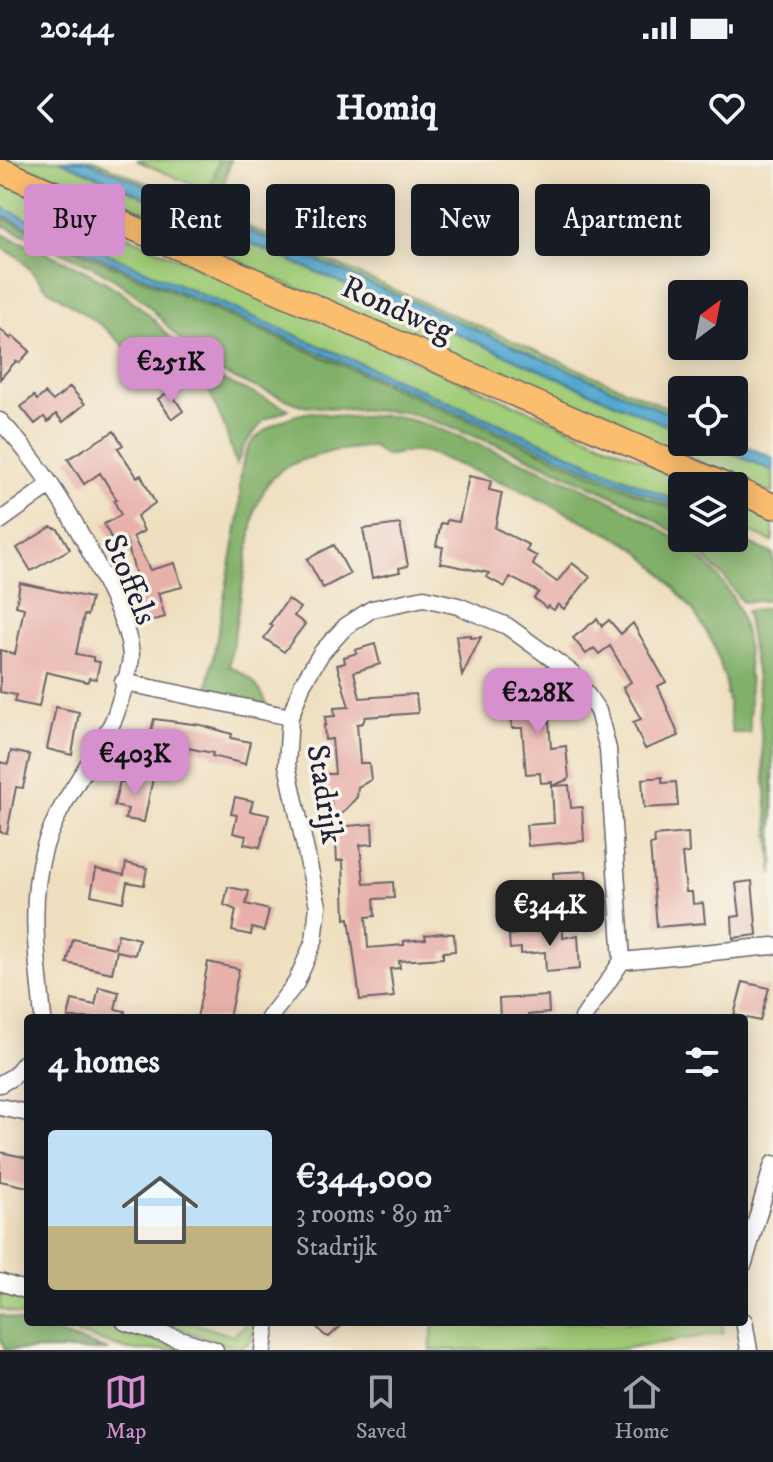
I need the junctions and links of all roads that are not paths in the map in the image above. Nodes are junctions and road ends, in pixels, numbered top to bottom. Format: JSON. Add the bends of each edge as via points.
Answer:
{"nodes":[{"id":1,"x":0,"y":170,"type":"edge"},
{"id":2,"x":0,"y":421,"type":"edge"},
{"id":3,"x":694,"y":472,"type":"edge"},
{"id":4,"x":50,"y":485,"type":"junction"},
{"id":5,"x":748,"y":495,"type":"edge"},
{"id":6,"x":773,"y":506,"type":"edge"},
{"id":7,"x":0,"y":521,"type":"edge"},
{"id":8,"x":123,"y":682,"type":"junction"},
{"id":9,"x":290,"y":717,"type":"junction"},
{"id":10,"x":773,"y":946,"type":"edge"},
{"id":11,"x":622,"y":961,"type":"junction"},
{"id":12,"x":43,"y":1014,"type":"edge"},
{"id":13,"x":272,"y":1014,"type":"edge"},
{"id":14,"x":586,"y":1014,"type":"edge"},
{"id":15,"x":24,"y":1064,"type":"edge"},
{"id":16,"x":0,"y":1084,"type":"edge"},
{"id":17,"x":0,"y":1107,"type":"edge"},
{"id":18,"x":24,"y":1112,"type":"edge"},
{"id":19,"x":773,"y":1164,"type":"edge"},
{"id":20,"x":748,"y":1249,"type":"edge"},
{"id":21,"x":0,"y":1282,"type":"edge"},
{"id":22,"x":24,"y":1290,"type":"edge"},
{"id":23,"x":138,"y":1326,"type":"edge"},
{"id":24,"x":266,"y":1326,"type":"edge"},
{"id":25,"x":745,"y":1326,"type":"edge"},
{"id":26,"x":215,"y":1350,"type":"edge"},
{"id":27,"x":263,"y":1350,"type":"edge"},
{"id":28,"x":749,"y":1350,"type":"edge"}],
"edges":[{"from":1,"to":3,"type":"main road","name":"Rondweg"},
{"from":2,"to":4,"type":"street","name":"Stoffels"},
{"from":4,"to":7,"type":"street"},
{"from":4,"to":8,"type":"street","name":"Stoffels","via":[[82,532],[121,615],[131,658]]},
{"from":5,"to":6,"type":"main road"},
{"from":8,"to":9,"type":"street"},
{"from":8,"to":12,"type":"street","name":"Stoffels","via":[[114,718],[59,812],[44,849],[35,929]]},
{"from":9,"to":11,"type":"street","name":"Stadrijk","via":[[309,672],[346,626],[372,609],[398,602],[424,598],[458,606],[507,626],[555,659],[572,673],[598,711],[608,749]]},
{"from":9,"to":13,"type":"street","name":"Stadrijk","via":[[287,765],[318,906],[314,941],[296,983]]},
{"from":10,"to":11,"type":"street"},
{"from":11,"to":14,"type":"street"},
{"from":15,"to":16,"type":"street"},
{"from":17,"to":18,"type":"street"},
{"from":19,"to":20,"type":"street"},
{"from":21,"to":22,"type":"street"},
{"from":23,"to":26,"type":"street"},
{"from":24,"to":27,"type":"street"},
{"from":25,"to":28,"type":"street"}]}
